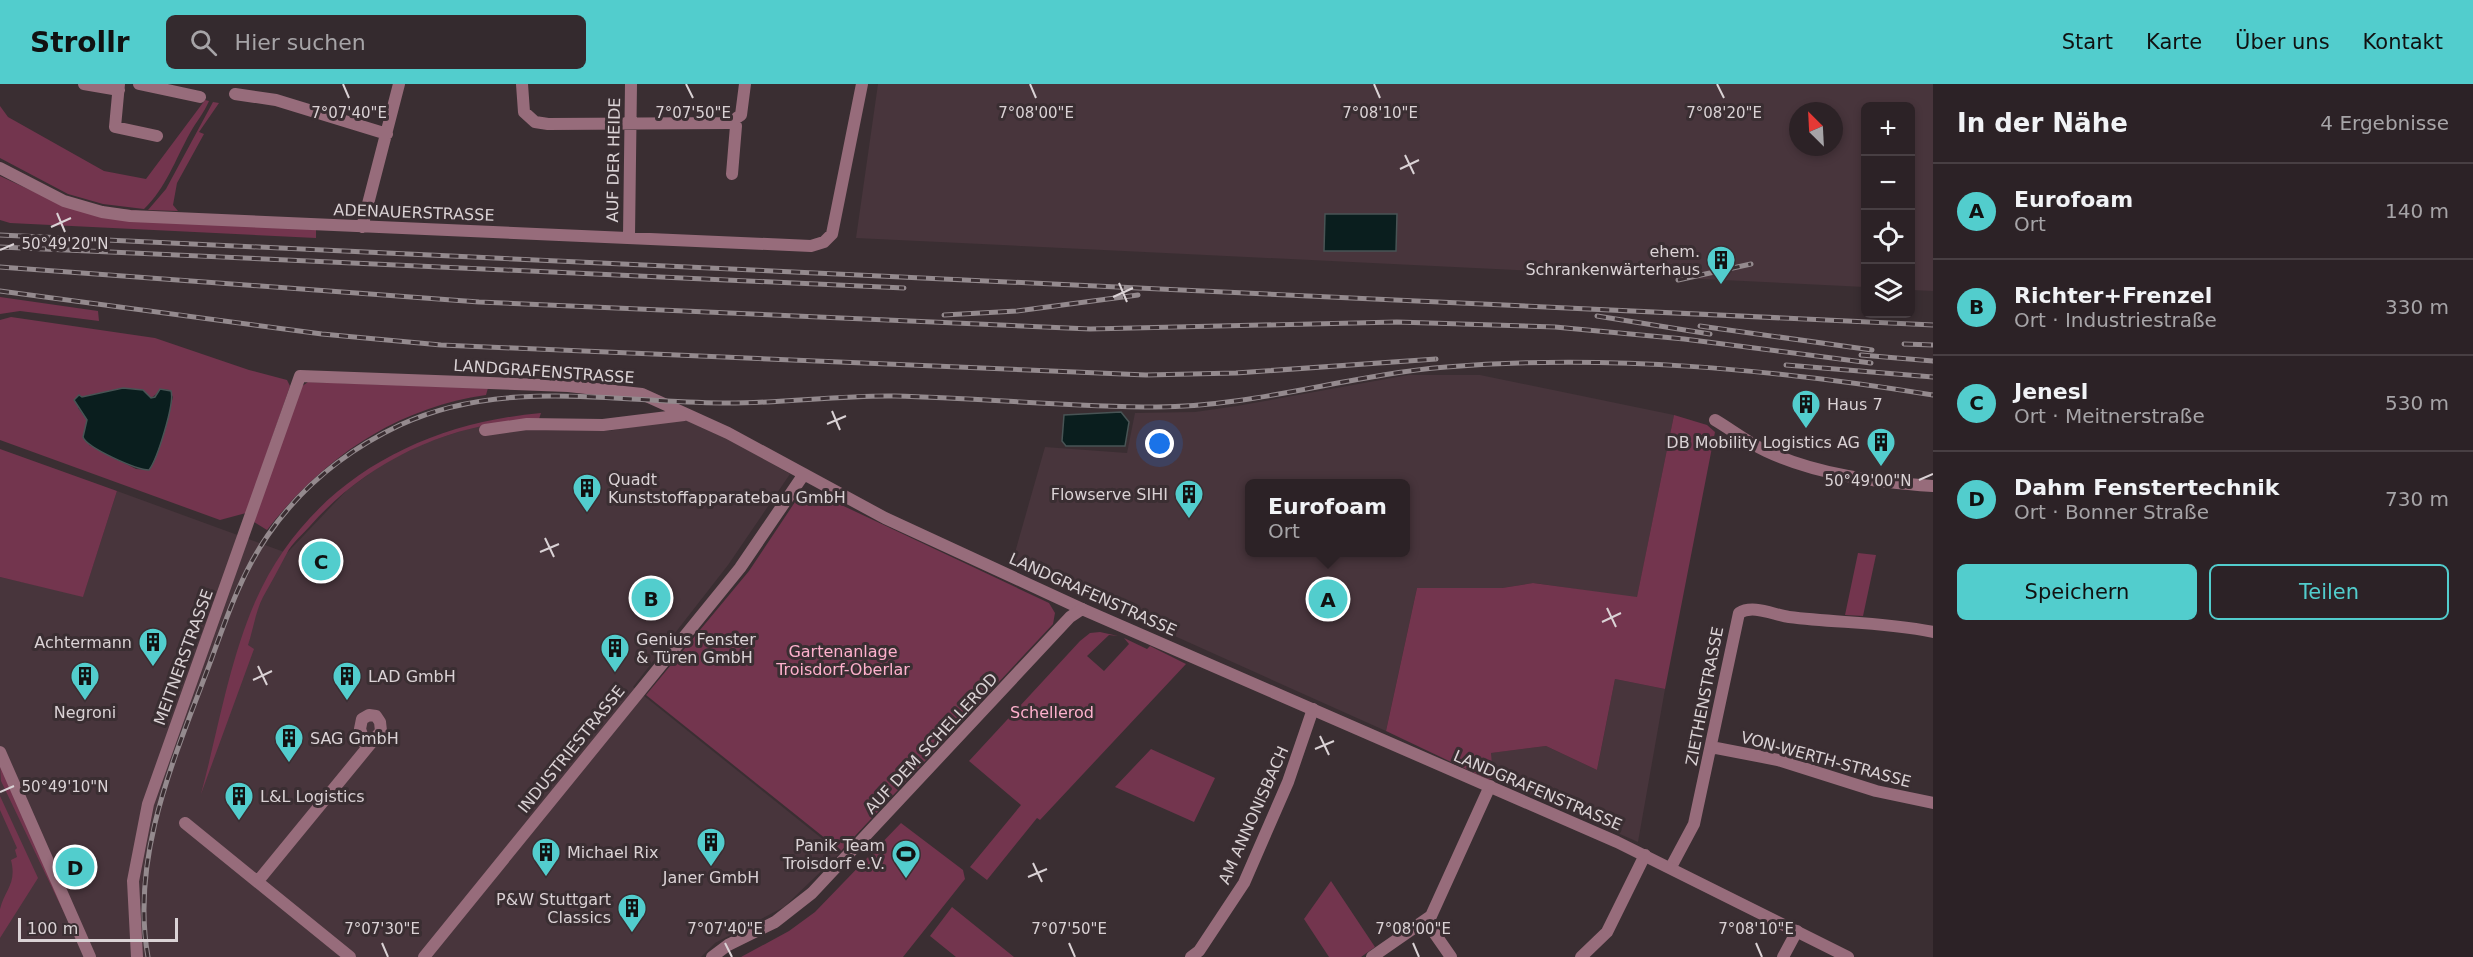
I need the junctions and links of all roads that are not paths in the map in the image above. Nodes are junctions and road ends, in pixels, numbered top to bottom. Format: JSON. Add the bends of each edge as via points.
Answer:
{"nodes":[{"id":1,"x":84,"y":84,"type":"edge"},
{"id":2,"x":139,"y":84,"type":"edge"},
{"id":3,"x":399,"y":84,"type":"edge"},
{"id":4,"x":522,"y":84,"type":"edge"},
{"id":5,"x":631,"y":84,"type":"edge"},
{"id":6,"x":745,"y":84,"type":"edge"},
{"id":7,"x":862,"y":84,"type":"edge"},
{"id":8,"x":119,"y":87,"type":"edge"},
{"id":9,"x":235,"y":94,"type":"dead end"},
{"id":10,"x":200,"y":97,"type":"dead end"},
{"id":11,"x":734,"y":121,"type":"junction"},
{"id":12,"x":631,"y":123,"type":"junction"},
{"id":13,"x":387,"y":134,"type":"junction"},
{"id":14,"x":158,"y":136,"type":"dead end"},
{"id":15,"x":0,"y":168,"type":"edge"},
{"id":16,"x":732,"y":174,"type":"dead end"},
{"id":17,"x":362,"y":227,"type":"junction"},
{"id":18,"x":629,"y":236,"type":"junction"},
{"id":19,"x":300,"y":376,"type":"joint"},
{"id":20,"x":686,"y":415,"type":"junction"},
{"id":21,"x":1715,"y":420,"type":"dead end"},
{"id":22,"x":484,"y":430,"type":"dead end"},
{"id":23,"x":804,"y":474,"type":"junction"},
{"id":24,"x":1933,"y":486,"type":"edge"},
{"id":25,"x":1082,"y":609,"type":"junction"},
{"id":26,"x":1933,"y":632,"type":"edge"},
{"id":27,"x":1313,"y":709,"type":"junction"},
{"id":28,"x":366,"y":747,"type":"dead end"},
{"id":29,"x":1711,"y":747,"type":"junction"},
{"id":30,"x":0,"y":752,"type":"edge"},
{"id":31,"x":1490,"y":786,"type":"junction"},
{"id":32,"x":1933,"y":803,"type":"edge"},
{"id":33,"x":185,"y":824,"type":"dead end"},
{"id":34,"x":1645,"y":855,"type":"junction"},
{"id":35,"x":1671,"y":867,"type":"junction"},
{"id":36,"x":258,"y":881,"type":"junction"},
{"id":37,"x":1426,"y":921,"type":"junction"},
{"id":38,"x":1797,"y":930,"type":"junction"},
{"id":39,"x":90,"y":957,"type":"edge"},
{"id":40,"x":137,"y":957,"type":"edge"},
{"id":41,"x":350,"y":957,"type":"edge"},
{"id":42,"x":424,"y":957,"type":"edge"},
{"id":43,"x":712,"y":957,"type":"edge"},
{"id":44,"x":1191,"y":957,"type":"edge"},
{"id":45,"x":1372,"y":957,"type":"edge"},
{"id":46,"x":1450,"y":957,"type":"edge"},
{"id":47,"x":1581,"y":957,"type":"edge"},
{"id":48,"x":1783,"y":957,"type":"edge"},
{"id":49,"x":1848,"y":957,"type":"edge"}],
"edges":[{"from":1,"to":8,"type":"street"},
{"from":2,"to":10,"type":"street"},
{"from":3,"to":13,"type":"street"},
{"from":4,"to":12,"type":"street","via":[[522,108],[535,122]]},
{"from":5,"to":12,"type":"street","name":"AUF DER HEIDE"},
{"from":6,"to":11,"type":"street","via":[[741,115]]},
{"from":7,"to":18,"type":"street","name":"ADENAUERSTRASSE","via":[[832,234],[824,242],[811,246]]},
{"from":8,"to":14,"type":"street","via":[[115,127]]},
{"from":9,"to":13,"type":"street","via":[[276,100]]},
{"from":11,"to":12,"type":"street"},
{"from":11,"to":16,"type":"street"},
{"from":12,"to":18,"type":"street","name":"AUF DER HEIDE"},
{"from":13,"to":17,"type":"street"},
{"from":15,"to":17,"type":"street","name":"ADENAUERSTRASSE","via":[[64,201],[102,212]]},
{"from":17,"to":18,"type":"street","name":"ADENAUERSTRASSE"},
{"from":19,"to":20,"type":"street","name":"LANDGRAFENSTRASSE","via":[[568,386],[642,394]]},
{"from":19,"to":40,"type":"street","name":"MEITNERSTRASSE","via":[[148,804],[133,881]]},
{"from":20,"to":22,"type":"street","via":[[603,425],[527,424]]},
{"from":20,"to":23,"type":"street","name":"LANDGRAFENSTRASSE"},
{"from":21,"to":24,"type":"street","via":[[1765,450],[1806,467]]},
{"from":23,"to":25,"type":"street","name":"LANDGRAFENSTRASSE","via":[[885,518]]},
{"from":23,"to":42,"type":"street","name":"INDUSTRIESTRASSE","via":[[740,568]]},
{"from":25,"to":27,"type":"street","name":"LANDGRAFENSTRASSE"},
{"from":25,"to":43,"type":"street","name":"AUF DEM SCHELLEROD","via":[[1070,617],[812,893],[775,922]]},
{"from":26,"to":29,"type":"street","name":"ZIETHENSTRASSE","via":[[1743,610],[1736,617]]},
{"from":27,"to":31,"type":"street","name":"LANDGRAFENSTRASSE"},
{"from":27,"to":44,"type":"street","name":"AM ANNONISBACH","via":[[1288,782],[1244,882],[1199,951]]},
{"from":28,"to":36,"type":"street"},
{"from":29,"to":32,"type":"street","name":"VON-WERTH-STRASSE","via":[[1778,760],[1876,791]]},
{"from":29,"to":35,"type":"street","name":"ZIETHENSTRASSE","via":[[1694,824]]},
{"from":30,"to":39,"type":"street"},
{"from":31,"to":34,"type":"street","name":"LANDGRAFENSTRASSE"},
{"from":31,"to":37,"type":"street"},
{"from":33,"to":36,"type":"street"},
{"from":34,"to":35,"type":"street","name":"LANDGRAFENSTRASSE"},
{"from":34,"to":47,"type":"street","via":[[1607,932]]},
{"from":35,"to":38,"type":"street","name":"LANDGRAFENSTRASSE"},
{"from":36,"to":41,"type":"street"},
{"from":37,"to":45,"type":"street"},
{"from":37,"to":46,"type":"street"},
{"from":38,"to":48,"type":"street"},
{"from":38,"to":49,"type":"street","name":"LANDGRAFENSTRASSE"}]}
